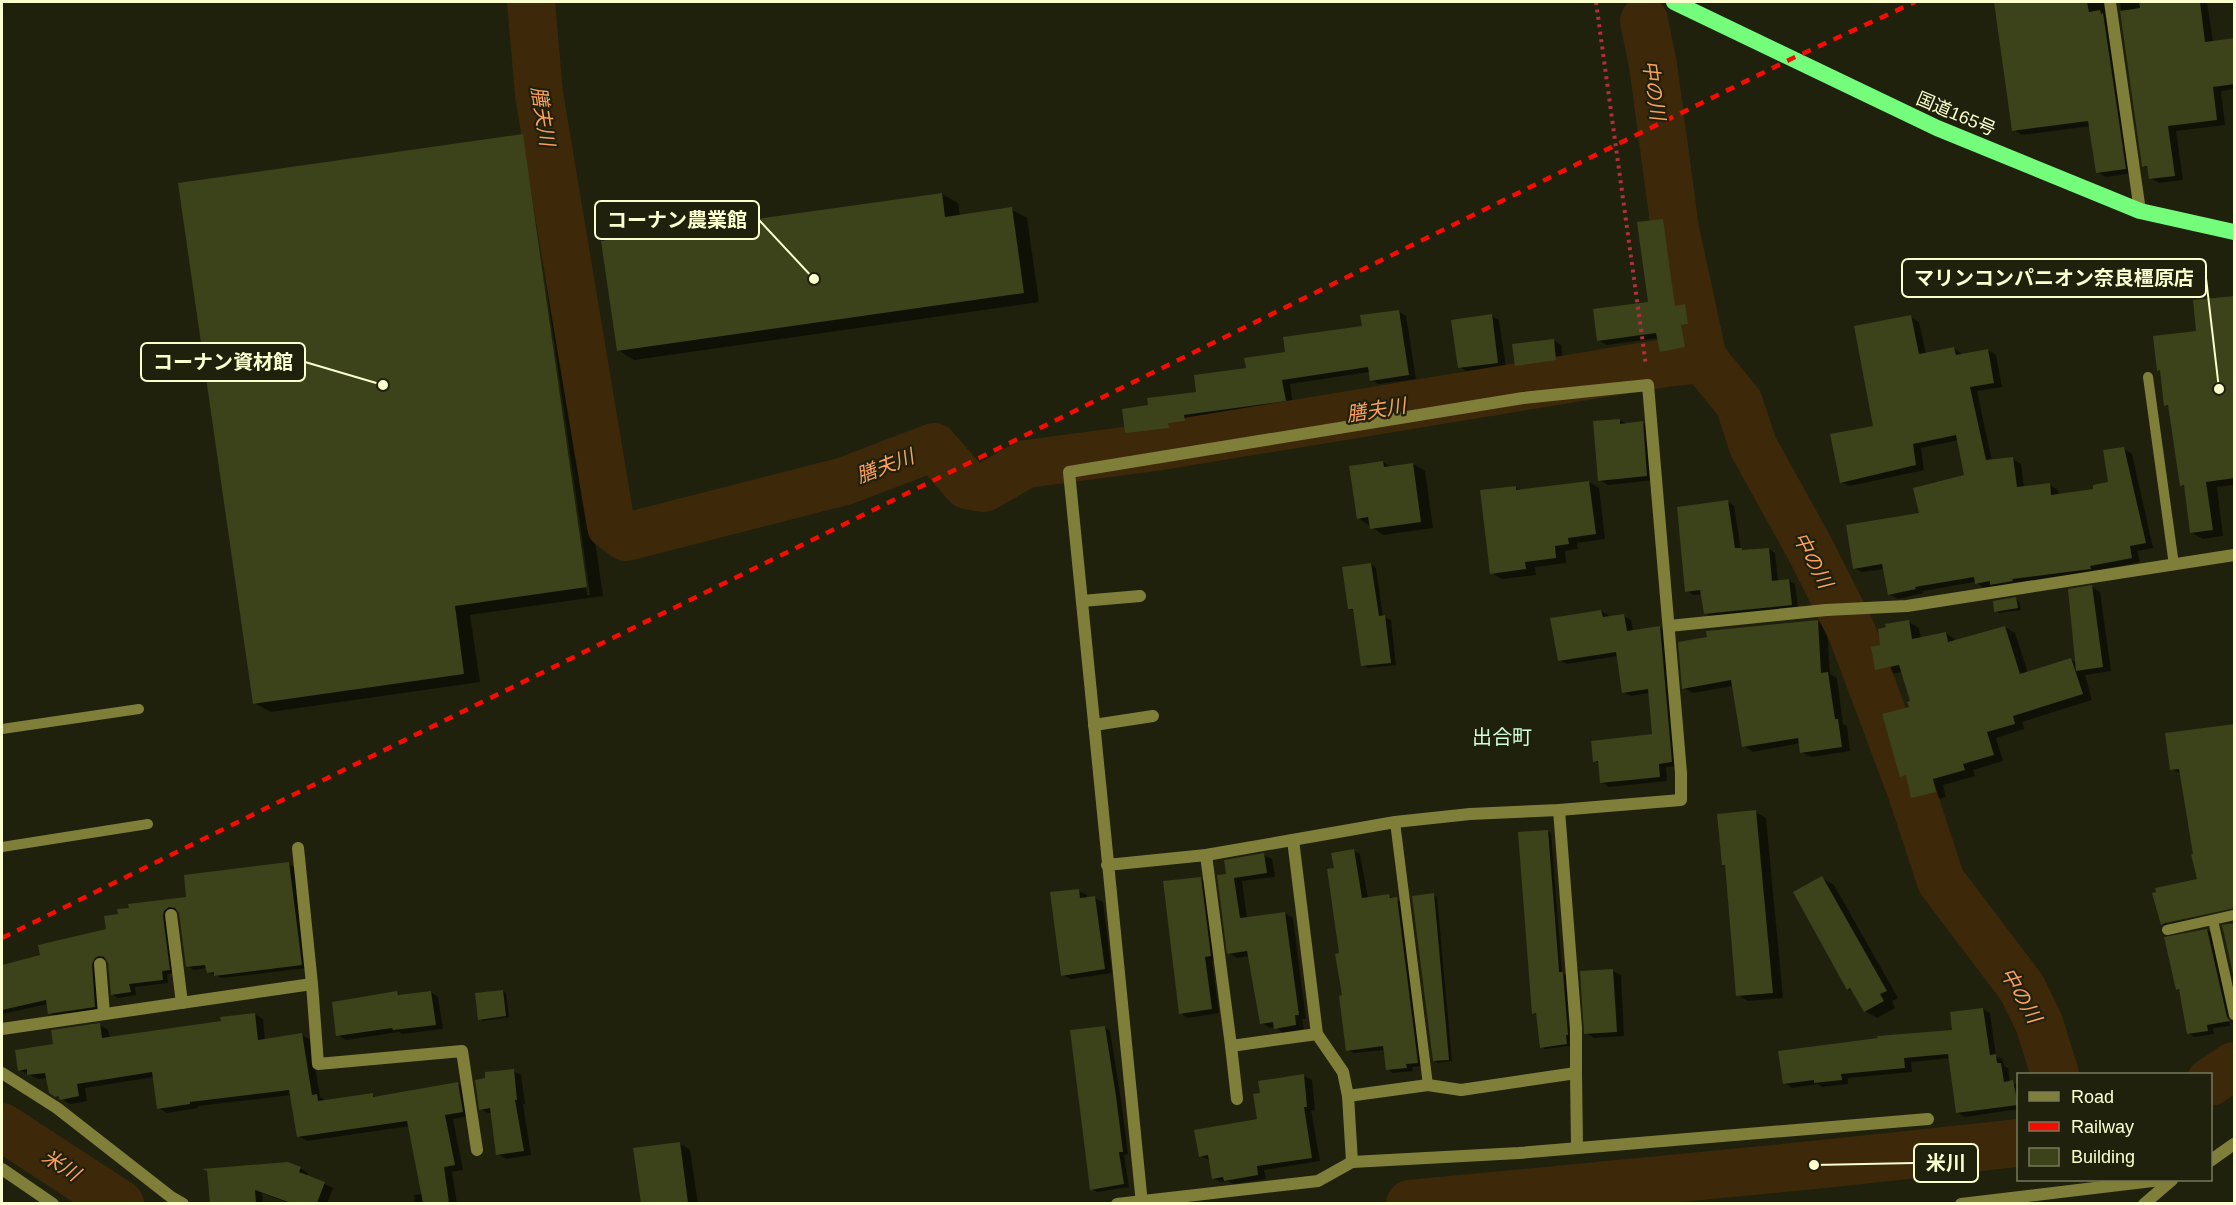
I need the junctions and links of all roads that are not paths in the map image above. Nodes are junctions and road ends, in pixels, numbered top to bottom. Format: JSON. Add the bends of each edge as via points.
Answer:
{"nodes":[{"id":1,"x":1674,"y":2,"type":"edge"},
{"id":2,"x":2110,"y":2,"type":"edge"},
{"id":3,"x":2140,"y":211,"type":"junction"},
{"id":4,"x":2235,"y":231,"type":"edge"},
{"id":5,"x":2148,"y":376,"type":"dead end"},
{"id":6,"x":2235,"y":555,"type":"edge"},
{"id":7,"x":2174,"y":565,"type":"junction"},
{"id":8,"x":1140,"y":596,"type":"dead end"},
{"id":9,"x":1082,"y":601,"type":"junction"},
{"id":10,"x":1669,"y":626,"type":"junction"},
{"id":11,"x":139,"y":709,"type":"dead end"},
{"id":12,"x":1153,"y":716,"type":"dead end"},
{"id":13,"x":1094,"y":725,"type":"junction"},
{"id":14,"x":2,"y":729,"type":"edge"},
{"id":15,"x":1559,"y":810,"type":"junction"},
{"id":16,"x":1395,"y":822,"type":"junction"},
{"id":17,"x":148,"y":824,"type":"dead end"},
{"id":18,"x":1293,"y":840,"type":"junction"},
{"id":19,"x":2,"y":847,"type":"edge"},
{"id":20,"x":298,"y":848,"type":"dead end"},
{"id":21,"x":1206,"y":855,"type":"junction"},
{"id":22,"x":1107,"y":865,"type":"junction"},
{"id":23,"x":171,"y":915,"type":"dead end"},
{"id":24,"x":2235,"y":915,"type":"edge"},
{"id":25,"x":2213,"y":920,"type":"junction"},
{"id":26,"x":2167,"y":930,"type":"dead end"},
{"id":27,"x":100,"y":964,"type":"dead end"},
{"id":28,"x":312,"y":984,"type":"junction"},
{"id":29,"x":182,"y":1003,"type":"junction"},
{"id":30,"x":104,"y":1014,"type":"junction"},
{"id":31,"x":2235,"y":1015,"type":"edge"},
{"id":32,"x":2,"y":1029,"type":"edge"},
{"id":33,"x":1317,"y":1034,"type":"junction"},
{"id":34,"x":1232,"y":1046,"type":"junction"},
{"id":35,"x":2,"y":1073,"type":"edge"},
{"id":36,"x":1576,"y":1073,"type":"junction"},
{"id":37,"x":1428,"y":1085,"type":"junction"},
{"id":38,"x":1348,"y":1096,"type":"junction"},
{"id":39,"x":1238,"y":1099,"type":"dead end"},
{"id":40,"x":1928,"y":1119,"type":"dead end"},
{"id":41,"x":2235,"y":1144,"type":"edge"},
{"id":42,"x":1577,"y":1148,"type":"junction"},
{"id":43,"x":477,"y":1150,"type":"dead end"},
{"id":44,"x":2212,"y":1160,"type":"edge"},
{"id":45,"x":1352,"y":1162,"type":"junction"},
{"id":46,"x":2,"y":1169,"type":"edge"},
{"id":47,"x":2144,"y":1181,"type":"edge"},
{"id":48,"x":2170,"y":1181,"type":"edge"},
{"id":49,"x":1142,"y":1202,"type":"edge"},
{"id":50,"x":53,"y":1203,"type":"edge"},
{"id":51,"x":183,"y":1203,"type":"edge"},
{"id":52,"x":1117,"y":1203,"type":"edge"},
{"id":53,"x":1961,"y":1203,"type":"edge"},
{"id":54,"x":2144,"y":1203,"type":"edge"}],
"edges":[{"from":1,"to":3,"type":"highway","name":"国道165号","via":[[1937,128]]},
{"from":2,"to":3,"type":"street"},
{"from":3,"to":4,"type":"highway","name":"国道165号"},
{"from":5,"to":7,"type":"lane"},
{"from":6,"to":7,"type":"street"},
{"from":7,"to":10,"type":"street","via":[[1907,606]]},
{"from":8,"to":9,"type":"street"},
{"from":9,"to":10,"type":"street","via":[[1070,472],[1524,398],[1648,385]]},
{"from":9,"to":13,"type":"street"},
{"from":10,"to":15,"type":"street","via":[[1681,800]]},
{"from":11,"to":14,"type":"lane"},
{"from":12,"to":13,"type":"street"},
{"from":13,"to":22,"type":"street"},
{"from":15,"to":16,"type":"street"},
{"from":15,"to":36,"type":"street"},
{"from":16,"to":18,"type":"street"},
{"from":16,"to":37,"type":"lane"},
{"from":17,"to":19,"type":"lane"},
{"from":18,"to":21,"type":"street"},
{"from":18,"to":33,"type":"street"},
{"from":20,"to":28,"type":"street"},
{"from":21,"to":22,"type":"street"},
{"from":21,"to":34,"type":"street"},
{"from":22,"to":49,"type":"street"},
{"from":23,"to":29,"type":"street"},
{"from":24,"to":25,"type":"lane"},
{"from":25,"to":26,"type":"lane"},
{"from":25,"to":31,"type":"lane"},
{"from":27,"to":30,"type":"street"},
{"from":28,"to":29,"type":"street"},
{"from":28,"to":43,"type":"street","via":[[318,1064],[462,1051]]},
{"from":29,"to":30,"type":"street"},
{"from":30,"to":32,"type":"street"},
{"from":33,"to":34,"type":"street"},
{"from":33,"to":38,"type":"street","via":[[1343,1072]]},
{"from":34,"to":39,"type":"street"},
{"from":35,"to":51,"type":"street","via":[[57,1108]]},
{"from":36,"to":37,"type":"street","via":[[1461,1090]]},
{"from":36,"to":42,"type":"street"},
{"from":37,"to":38,"type":"street"},
{"from":38,"to":45,"type":"street"},
{"from":40,"to":42,"type":"street"},
{"from":41,"to":44,"type":"street"},
{"from":42,"to":45,"type":"street"},
{"from":45,"to":49,"type":"street","via":[[1318,1181]]},
{"from":46,"to":50,"type":"street"},
{"from":47,"to":53,"type":"street"},
{"from":48,"to":54,"type":"street"},
{"from":49,"to":52,"type":"street"}]}
